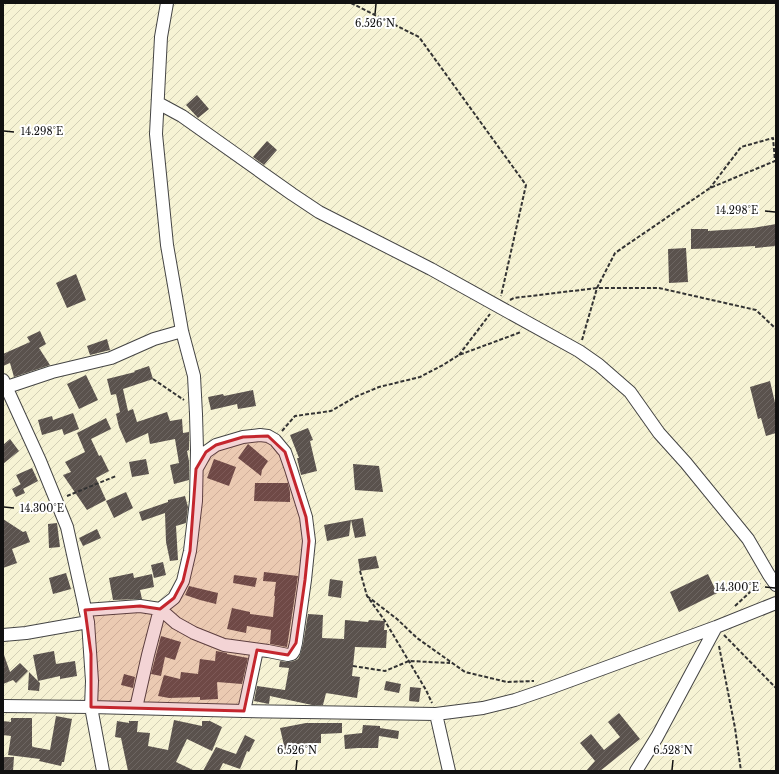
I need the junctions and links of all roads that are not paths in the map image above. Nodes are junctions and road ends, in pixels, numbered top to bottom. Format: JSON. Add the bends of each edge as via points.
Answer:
{"nodes":[{"id":1,"x":167,"y":3,"type":"edge"},
{"id":2,"x":158,"y":103,"type":"junction"},
{"id":3,"x":182,"y":331,"type":"junction"},
{"id":4,"x":5,"y":383,"type":"edge"},
{"id":5,"x":196,"y":469,"type":"junction"},
{"id":6,"x":776,"y":585,"type":"edge"},
{"id":7,"x":776,"y":603,"type":"edge"},
{"id":8,"x":160,"y":609,"type":"junction"},
{"id":9,"x":85,"y":610,"type":"junction"},
{"id":10,"x":88,"y":622,"type":"junction"},
{"id":11,"x":716,"y":627,"type":"junction"},
{"id":12,"x":3,"y":635,"type":"edge"},
{"id":13,"x":257,"y":650,"type":"junction"},
{"id":14,"x":3,"y":706,"type":"edge"},
{"id":15,"x":91,"y":707,"type":"junction"},
{"id":16,"x":136,"y":708,"type":"junction"},
{"id":17,"x":244,"y":711,"type":"junction"},
{"id":18,"x":436,"y":714,"type":"junction"},
{"id":19,"x":103,"y":771,"type":"edge"},
{"id":20,"x":449,"y":771,"type":"edge"},
{"id":21,"x":636,"y":771,"type":"edge"}],
"edges":[{"from":1,"to":2,"type":"street","via":[[161,37]]},
{"from":2,"to":3,"type":"street","via":[[156,134],[161,190],[167,246]]},
{"from":2,"to":6,"type":"street","via":[[182,116],[319,212],[431,269],[579,350],[599,365],[630,392],[659,432],[748,539]]},
{"from":3,"to":4,"type":"street","via":[[154,339],[111,358]]},
{"from":3,"to":5,"type":"street","via":[[194,376]]},
{"from":4,"to":9,"type":"street","via":[[67,527]]},
{"from":5,"to":8,"type":"street","via":[[196,501],[185,574],[174,598]]},
{"from":5,"to":13,"type":"street","via":[[206,452],[216,445],[260,435],[275,440],[285,452],[291,469],[306,517],[309,541],[296,643],[292,654],[288,655]]},
{"from":7,"to":11,"type":"street"},
{"from":8,"to":9,"type":"street","via":[[140,606]]},
{"from":8,"to":13,"type":"street","via":[[176,623],[194,633],[224,645]]},
{"from":8,"to":16,"type":"street"},
{"from":9,"to":10,"type":"street"},
{"from":10,"to":12,"type":"street"},
{"from":10,"to":15,"type":"street"},
{"from":11,"to":18,"type":"street","via":[[515,700],[483,708]]},
{"from":11,"to":21,"type":"street"},
{"from":13,"to":17,"type":"street"},
{"from":14,"to":15,"type":"street"},
{"from":15,"to":16,"type":"street"},
{"from":15,"to":19,"type":"street"},
{"from":16,"to":17,"type":"street"},
{"from":17,"to":18,"type":"street"},
{"from":18,"to":20,"type":"street"}]}
